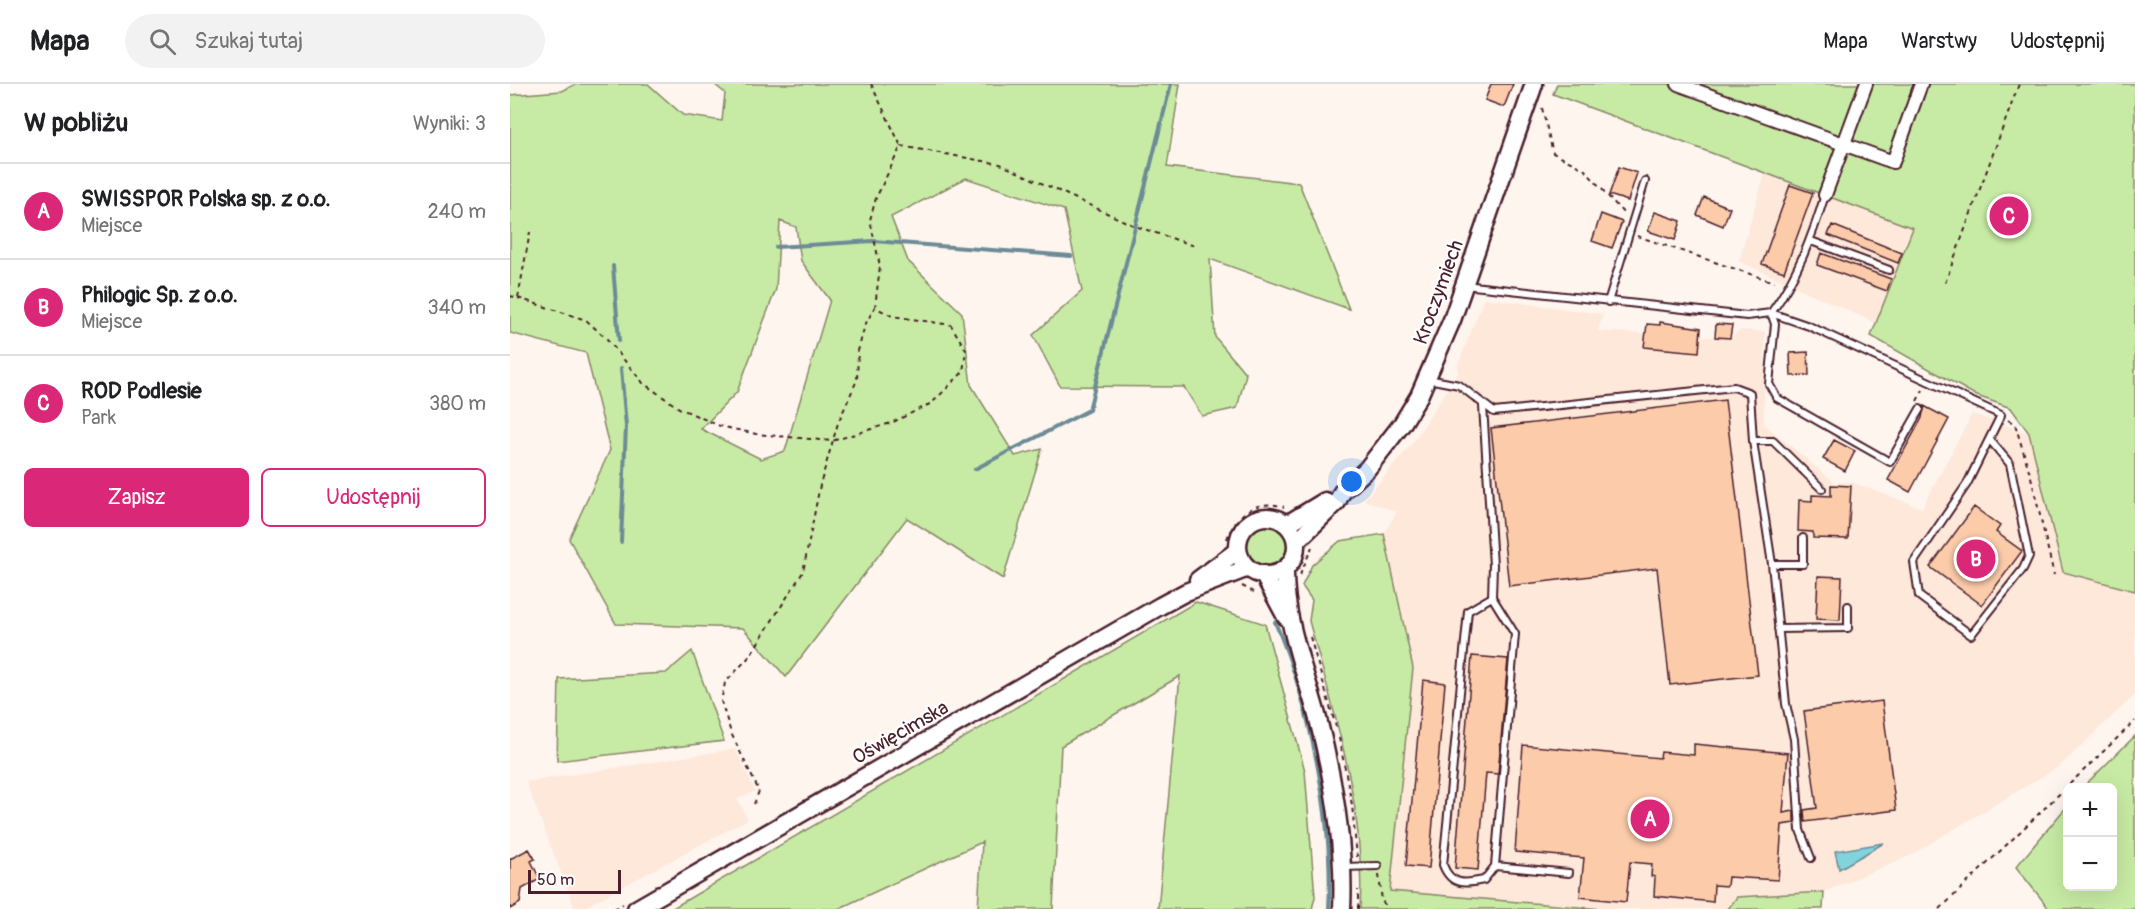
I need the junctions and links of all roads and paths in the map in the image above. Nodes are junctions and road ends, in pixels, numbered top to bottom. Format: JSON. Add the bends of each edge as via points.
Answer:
{"nodes":[{"id":1,"x":871,"y":84,"type":"edge"},
{"id":2,"x":1534,"y":84,"type":"edge"},
{"id":3,"x":1678,"y":84,"type":"edge"},
{"id":4,"x":1866,"y":84,"type":"edge"},
{"id":5,"x":1921,"y":84,"type":"edge"},
{"id":6,"x":2019,"y":84,"type":"edge"},
{"id":7,"x":1542,"y":108,"type":"dead end"},
{"id":8,"x":901,"y":146,"type":"junction"},
{"id":9,"x":1844,"y":146,"type":"junction"},
{"id":10,"x":1645,"y":181,"type":"dead end"},
{"id":11,"x":1825,"y":195,"type":"joint"},
{"id":12,"x":1632,"y":221,"type":"junction"},
{"id":13,"x":530,"y":232,"type":"dead end"},
{"id":14,"x":1629,"y":233,"type":"junction"},
{"id":15,"x":1811,"y":241,"type":"junction"},
{"id":16,"x":1195,"y":246,"type":"dead end"},
{"id":17,"x":1889,"y":270,"type":"dead end"},
{"id":18,"x":1774,"y":282,"type":"dead end"},
{"id":19,"x":1945,"y":283,"type":"dead end"},
{"id":20,"x":1464,"y":285,"type":"junction"},
{"id":21,"x":510,"y":296,"type":"edge"},
{"id":22,"x":518,"y":298,"type":"junction"},
{"id":23,"x":1608,"y":302,"type":"junction"},
{"id":24,"x":875,"y":307,"type":"junction"},
{"id":25,"x":1772,"y":313,"type":"junction"},
{"id":26,"x":1428,"y":378,"type":"junction"},
{"id":27,"x":1927,"y":381,"type":"junction"},
{"id":28,"x":1483,"y":406,"type":"junction"},
{"id":29,"x":1920,"y":409,"type":"joint"},
{"id":30,"x":2001,"y":415,"type":"junction"},
{"id":31,"x":1990,"y":440,"type":"junction"},
{"id":32,"x":832,"y":441,"type":"junction"},
{"id":33,"x":1753,"y":441,"type":"junction"},
{"id":34,"x":1822,"y":489,"type":"dead end"},
{"id":35,"x":1342,"y":492,"type":"junction"},
{"id":36,"x":1287,"y":515,"type":"junction"},
{"id":37,"x":1803,"y":538,"type":"dead end"},
{"id":38,"x":1296,"y":542,"type":"junction"},
{"id":39,"x":1230,"y":548,"type":"junction"},
{"id":40,"x":1772,"y":564,"type":"junction"},
{"id":41,"x":1285,"y":569,"type":"junction"},
{"id":42,"x":1255,"y":571,"type":"junction"},
{"id":43,"x":2054,"y":575,"type":"dead end"},
{"id":44,"x":1186,"y":592,"type":"junction"},
{"id":45,"x":1492,"y":597,"type":"junction"},
{"id":46,"x":1848,"y":606,"type":"dead end"},
{"id":47,"x":1290,"y":623,"type":"junction"},
{"id":48,"x":1778,"y":628,"type":"junction"},
{"id":49,"x":2135,"y":721,"type":"edge"},
{"id":50,"x":754,"y":804,"type":"dead end"},
{"id":51,"x":1811,"y":858,"type":"dead end"},
{"id":52,"x":1378,"y":866,"type":"joint"},
{"id":53,"x":1494,"y":866,"type":"junction"},
{"id":54,"x":1342,"y":867,"type":"junction"},
{"id":55,"x":1569,"y":873,"type":"dead end"},
{"id":56,"x":636,"y":909,"type":"edge"},
{"id":57,"x":1342,"y":909,"type":"edge"},
{"id":58,"x":1388,"y":909,"type":"edge"},
{"id":59,"x":1940,"y":909,"type":"edge"}],
"edges":[{"from":1,"to":8,"type":"path"},
{"from":2,"to":20,"type":"main road","name":"Kroczymiech"},
{"from":3,"to":9,"type":"street"},
{"from":4,"to":9,"type":"street"},
{"from":5,"to":9,"type":"street","via":[[1893,162]]},
{"from":6,"to":19,"type":"path"},
{"from":7,"to":12,"type":"path","via":[[1553,153],[1584,169]]},
{"from":8,"to":16,"type":"path","via":[[1000,164],[1135,226]]},
{"from":8,"to":24,"type":"path","via":[[870,220],[880,266]]},
{"from":9,"to":11,"type":"street"},
{"from":10,"to":12,"type":"lane"},
{"from":11,"to":15,"type":"lane"},
{"from":12,"to":14,"type":"lane"},
{"from":13,"to":22,"type":"path"},
{"from":14,"to":18,"type":"path"},
{"from":14,"to":23,"type":"lane"},
{"from":15,"to":17,"type":"lane"},
{"from":15,"to":25,"type":"lane"},
{"from":20,"to":23,"type":"lane"},
{"from":20,"to":26,"type":"main road","name":"Kroczymiech"},
{"from":21,"to":22,"type":"path"},
{"from":22,"to":32,"type":"path","via":[[586,320],[643,383],[679,408],[720,426],[756,434]]},
{"from":23,"to":25,"type":"lane","via":[[1747,316]]},
{"from":24,"to":32,"type":"path","via":[[858,351],[857,380]]},
{"from":24,"to":32,"type":"path","via":[[892,316],[951,325],[966,350],[963,372],[932,403],[891,423]]},
{"from":25,"to":27,"type":"lane"},
{"from":25,"to":29,"type":"lane","via":[[1775,324],[1769,384],[1777,398],[1890,462]]},
{"from":26,"to":28,"type":"lane","via":[[1459,385]]},
{"from":26,"to":35,"type":"main road","name":"Kroczymiech","via":[[1389,441]]},
{"from":27,"to":29,"type":"path","via":[[1915,406]]},
{"from":27,"to":30,"type":"lane"},
{"from":28,"to":33,"type":"lane","via":[[1494,412],[1734,387],[1750,393]]},
{"from":28,"to":45,"type":"lane"},
{"from":30,"to":31,"type":"lane"},
{"from":30,"to":43,"type":"path","via":[[2015,424]]},
{"from":31,"to":31,"type":"lane","via":[[1967,484],[1914,562],[1918,596],[1971,635],[2030,556],[2010,464]]},
{"from":32,"to":50,"type":"path","via":[[803,572],[749,657],[725,683],[721,701],[731,733],[759,791]]},
{"from":33,"to":34,"type":"lane","via":[[1773,441]]},
{"from":33,"to":40,"type":"lane"},
{"from":35,"to":36,"type":"main road","name":"Kroczymiech","via":[[1292,521]]},
{"from":35,"to":38,"type":"main road","name":"Kroczymiech","via":[[1337,502]]},
{"from":36,"to":38,"type":"main road"},
{"from":36,"to":39,"type":"main road","via":[[1256,519]]},
{"from":36,"to":39,"type":"path","via":[[1263,505],[1245,511],[1232,525]]},
{"from":37,"to":40,"type":"lane","via":[[1803,564]]},
{"from":38,"to":41,"type":"main road","via":[[1294,557]]},
{"from":39,"to":42,"type":"main road"},
{"from":39,"to":44,"type":"main road","name":"Oświęcimska"},
{"from":40,"to":48,"type":"lane"},
{"from":41,"to":42,"type":"main road","via":[[1270,575]]},
{"from":41,"to":47,"type":"main road"},
{"from":42,"to":44,"type":"main road","name":"Oświęcimska"},
{"from":42,"to":47,"type":"main road"},
{"from":44,"to":56,"type":"main road","name":"Oświęcimska"},
{"from":45,"to":53,"type":"lane","via":[[1515,634]]},
{"from":45,"to":53,"type":"lane","via":[[1468,611],[1443,865],[1446,875],[1456,883],[1484,880]]},
{"from":46,"to":48,"type":"lane","via":[[1848,628]]},
{"from":47,"to":54,"type":"main road","via":[[1330,770]]},
{"from":48,"to":51,"type":"lane","via":[[1794,739],[1800,830]]},
{"from":49,"to":59,"type":"path"},
{"from":52,"to":54,"type":"lane"},
{"from":52,"to":58,"type":"path","via":[[1382,901]]},
{"from":53,"to":55,"type":"lane"},
{"from":54,"to":57,"type":"main road"}]}
